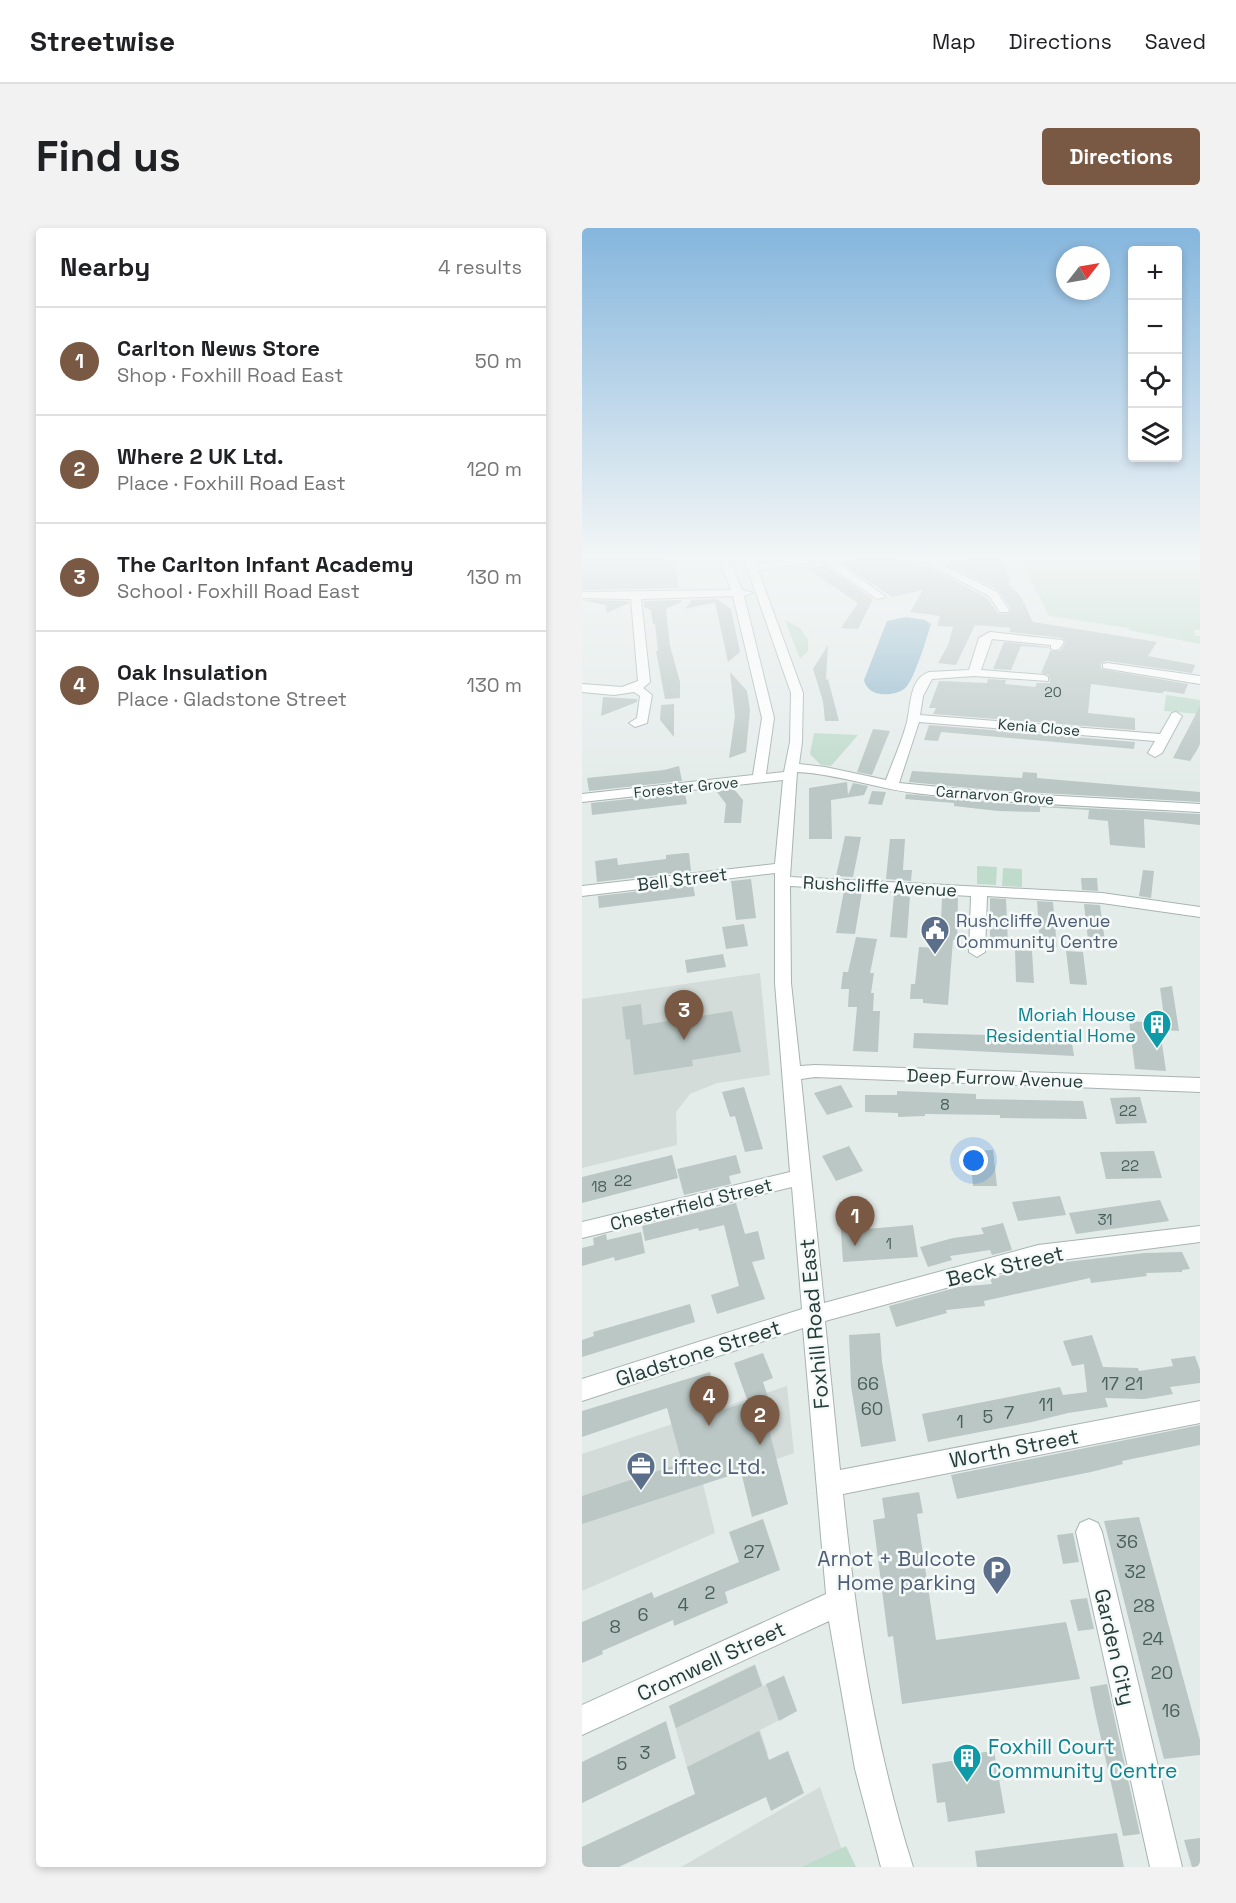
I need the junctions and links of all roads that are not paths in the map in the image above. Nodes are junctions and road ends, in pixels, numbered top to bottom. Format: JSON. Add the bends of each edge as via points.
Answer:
{"nodes":[{"id":1,"x":639,"y":632,"type":"edge"},
{"id":2,"x":747,"y":632,"type":"edge"},
{"id":3,"x":776,"y":632,"type":"edge"},
{"id":4,"x":1055,"y":647,"type":"dead end"},
{"id":5,"x":1107,"y":666,"type":"dead end"},
{"id":6,"x":974,"y":673,"type":"junction"},
{"id":7,"x":1044,"y":679,"type":"dead end"},
{"id":8,"x":1200,"y":680,"type":"edge"},
{"id":9,"x":582,"y":688,"type":"edge"},
{"id":10,"x":637,"y":689,"type":"junction"},
{"id":11,"x":1176,"y":716,"type":"dead end"},
{"id":12,"x":914,"y":719,"type":"junction"},
{"id":13,"x":635,"y":723,"type":"dead end"},
{"id":14,"x":1163,"y":738,"type":"junction"},
{"id":15,"x":1155,"y":753,"type":"dead end"},
{"id":16,"x":791,"y":771,"type":"junction"},
{"id":17,"x":759,"y":779,"type":"junction"},
{"id":18,"x":891,"y":785,"type":"junction"},
{"id":19,"x":582,"y":798,"type":"edge"},
{"id":20,"x":1200,"y":808,"type":"edge"},
{"id":21,"x":782,"y":875,"type":"junction"},
{"id":22,"x":582,"y":891,"type":"edge"},
{"id":23,"x":979,"y":892,"type":"junction"},
{"id":24,"x":1200,"y":912,"type":"edge"},
{"id":25,"x":977,"y":952,"type":"dead end"},
{"id":26,"x":790,"y":1074,"type":"junction"},
{"id":27,"x":1200,"y":1085,"type":"edge"},
{"id":28,"x":801,"y":1177,"type":"junction"},
{"id":29,"x":582,"y":1230,"type":"edge"},
{"id":30,"x":1200,"y":1234,"type":"edge"},
{"id":31,"x":813,"y":1315,"type":"junction"},
{"id":32,"x":582,"y":1390,"type":"edge"},
{"id":33,"x":1200,"y":1412,"type":"edge"},
{"id":34,"x":829,"y":1484,"type":"junction"},
{"id":35,"x":1089,"y":1532,"type":"dead end"},
{"id":36,"x":840,"y":1602,"type":"junction"},
{"id":37,"x":582,"y":1720,"type":"edge"},
{"id":38,"x":897,"y":1867,"type":"edge"},
{"id":39,"x":1166,"y":1867,"type":"edge"}],
"edges":[{"from":1,"to":10,"type":"street","via":[[644,682]]},
{"from":2,"to":17,"type":"street","via":[[768,718]]},
{"from":3,"to":16,"type":"street","name":"Foxhill Road East","via":[[797,693]]},
{"from":4,"to":6,"type":"street","via":[[1058,642],[998,635],[985,638]]},
{"from":5,"to":8,"type":"street"},
{"from":6,"to":7,"type":"street"},
{"from":6,"to":12,"type":"street","via":[[929,676],[912,712]]},
{"from":9,"to":10,"type":"street","via":[[621,692]]},
{"from":10,"to":13,"type":"street","via":[[646,695],[644,720]]},
{"from":11,"to":14,"type":"street"},
{"from":12,"to":14,"type":"street","name":"Kenia Close"},
{"from":12,"to":18,"type":"street"},
{"from":14,"to":15,"type":"street"},
{"from":16,"to":17,"type":"street","name":"Forester Grove"},
{"from":16,"to":18,"type":"street","name":"Carnarvon Grove","via":[[818,770]]},
{"from":16,"to":21,"type":"street","name":"Foxhill Road East"},
{"from":17,"to":19,"type":"street","name":"Forester Grove"},
{"from":18,"to":20,"type":"street","name":"Carnarvon Grove"},
{"from":21,"to":22,"type":"street","name":"Bell Street"},
{"from":21,"to":23,"type":"street","name":"Rushcliffe Avenue"},
{"from":21,"to":26,"type":"street","name":"Foxhill Road East","via":[[783,983]]},
{"from":23,"to":24,"type":"street","name":"Rushcliffe Avenue","via":[[1101,898]]},
{"from":23,"to":25,"type":"street","name":"Rushcliffe Avenue"},
{"from":26,"to":27,"type":"street","name":"Deep Furrow Avenue","via":[[815,1071]]},
{"from":26,"to":28,"type":"street","name":"Foxhill Road East"},
{"from":28,"to":29,"type":"street","name":"Chesterfield Street"},
{"from":28,"to":31,"type":"street","name":"Foxhill Road East"},
{"from":30,"to":31,"type":"street","name":"Beck Street","via":[[1038,1254]]},
{"from":31,"to":32,"type":"street","name":"Gladstone Street"},
{"from":31,"to":34,"type":"street","name":"Foxhill Road East"},
{"from":33,"to":34,"type":"street","name":"Worth Street"},
{"from":34,"to":36,"type":"street","name":"Foxhill Road East"},
{"from":35,"to":39,"type":"street","name":"Garden City"},
{"from":36,"to":37,"type":"street","name":"Cromwell Street"},
{"from":36,"to":38,"type":"street","name":"Foxhill Road East","via":[[851,1685]]}]}
